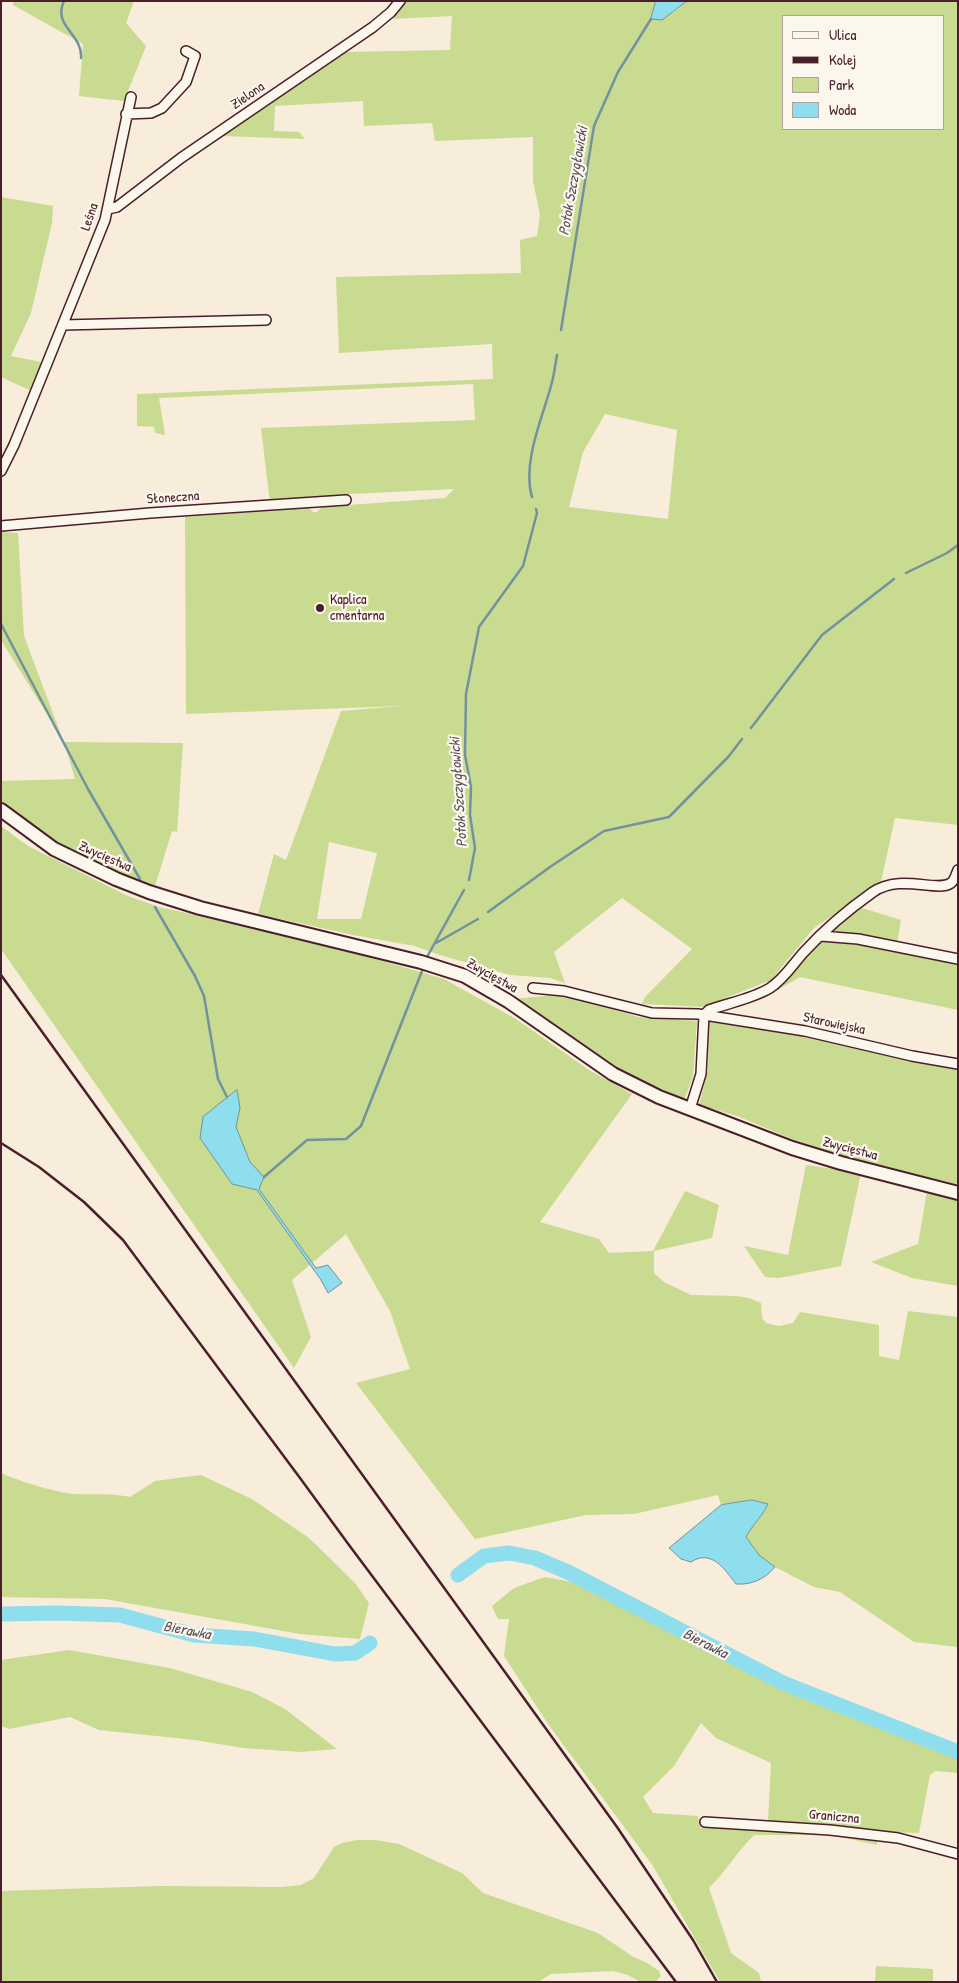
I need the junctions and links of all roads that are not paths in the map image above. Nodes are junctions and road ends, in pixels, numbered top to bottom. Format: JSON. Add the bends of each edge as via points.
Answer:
{"nodes":[{"id":1,"x":400,"y":1,"type":"edge"},
{"id":2,"x":186,"y":52,"type":"dead end"},
{"id":3,"x":131,"y":97,"type":"dead end"},
{"id":4,"x":126,"y":114,"type":"junction"},
{"id":5,"x":108,"y":209,"type":"junction"},
{"id":6,"x":266,"y":320,"type":"dead end"},
{"id":7,"x":63,"y":325,"type":"junction"},
{"id":8,"x":1,"y":471,"type":"edge"},
{"id":9,"x":346,"y":500,"type":"dead end"},
{"id":10,"x":1,"y":526,"type":"edge"},
{"id":11,"x":1,"y":810,"type":"edge"},
{"id":12,"x":958,"y":870,"type":"edge"},
{"id":13,"x":821,"y":936,"type":"junction"},
{"id":14,"x":958,"y":959,"type":"edge"},
{"id":15,"x":533,"y":988,"type":"dead end"},
{"id":16,"x":704,"y":1015,"type":"junction"},
{"id":17,"x":958,"y":1064,"type":"edge"},
{"id":18,"x":690,"y":1109,"type":"junction"},
{"id":19,"x":958,"y":1193,"type":"edge"},
{"id":20,"x":705,"y":1822,"type":"dead end"},
{"id":21,"x":958,"y":1854,"type":"edge"}],
"edges":[{"from":1,"to":5,"type":"street","name":"Zielona","via":[[373,27],[181,158],[116,207]]},
{"from":2,"to":4,"type":"street","via":[[195,56],[185,85],[158,111]]},
{"from":3,"to":4,"type":"street","name":"Leśna"},
{"from":4,"to":5,"type":"street","name":"Leśna"},
{"from":5,"to":7,"type":"street","name":"Leśna"},
{"from":6,"to":7,"type":"street"},
{"from":7,"to":8,"type":"street","name":"Leśna"},
{"from":9,"to":10,"type":"street","name":"Słoneczna"},
{"from":11,"to":18,"type":"main road","name":"Zwycięstwa","via":[[54,849],[148,892],[200,908],[426,963],[464,976],[508,1001],[622,1079]]},
{"from":12,"to":13,"type":"street","name":"Starowiejska","via":[[954,880],[946,885],[902,882],[883,886],[850,909]]},
{"from":13,"to":14,"type":"street","via":[[858,939]]},
{"from":13,"to":16,"type":"street","name":"Starowiejska","via":[[770,987],[708,1010]]},
{"from":15,"to":16,"type":"street","name":"Starowiejska","via":[[564,991],[652,1013]]},
{"from":16,"to":17,"type":"street","name":"Starowiejska","via":[[806,1031]]},
{"from":16,"to":18,"type":"street","via":[[700,1078]]},
{"from":18,"to":19,"type":"main road","name":"Zwycięstwa","via":[[815,1155]]},
{"from":20,"to":21,"type":"street","name":"Graniczna","via":[[898,1838]]}]}
